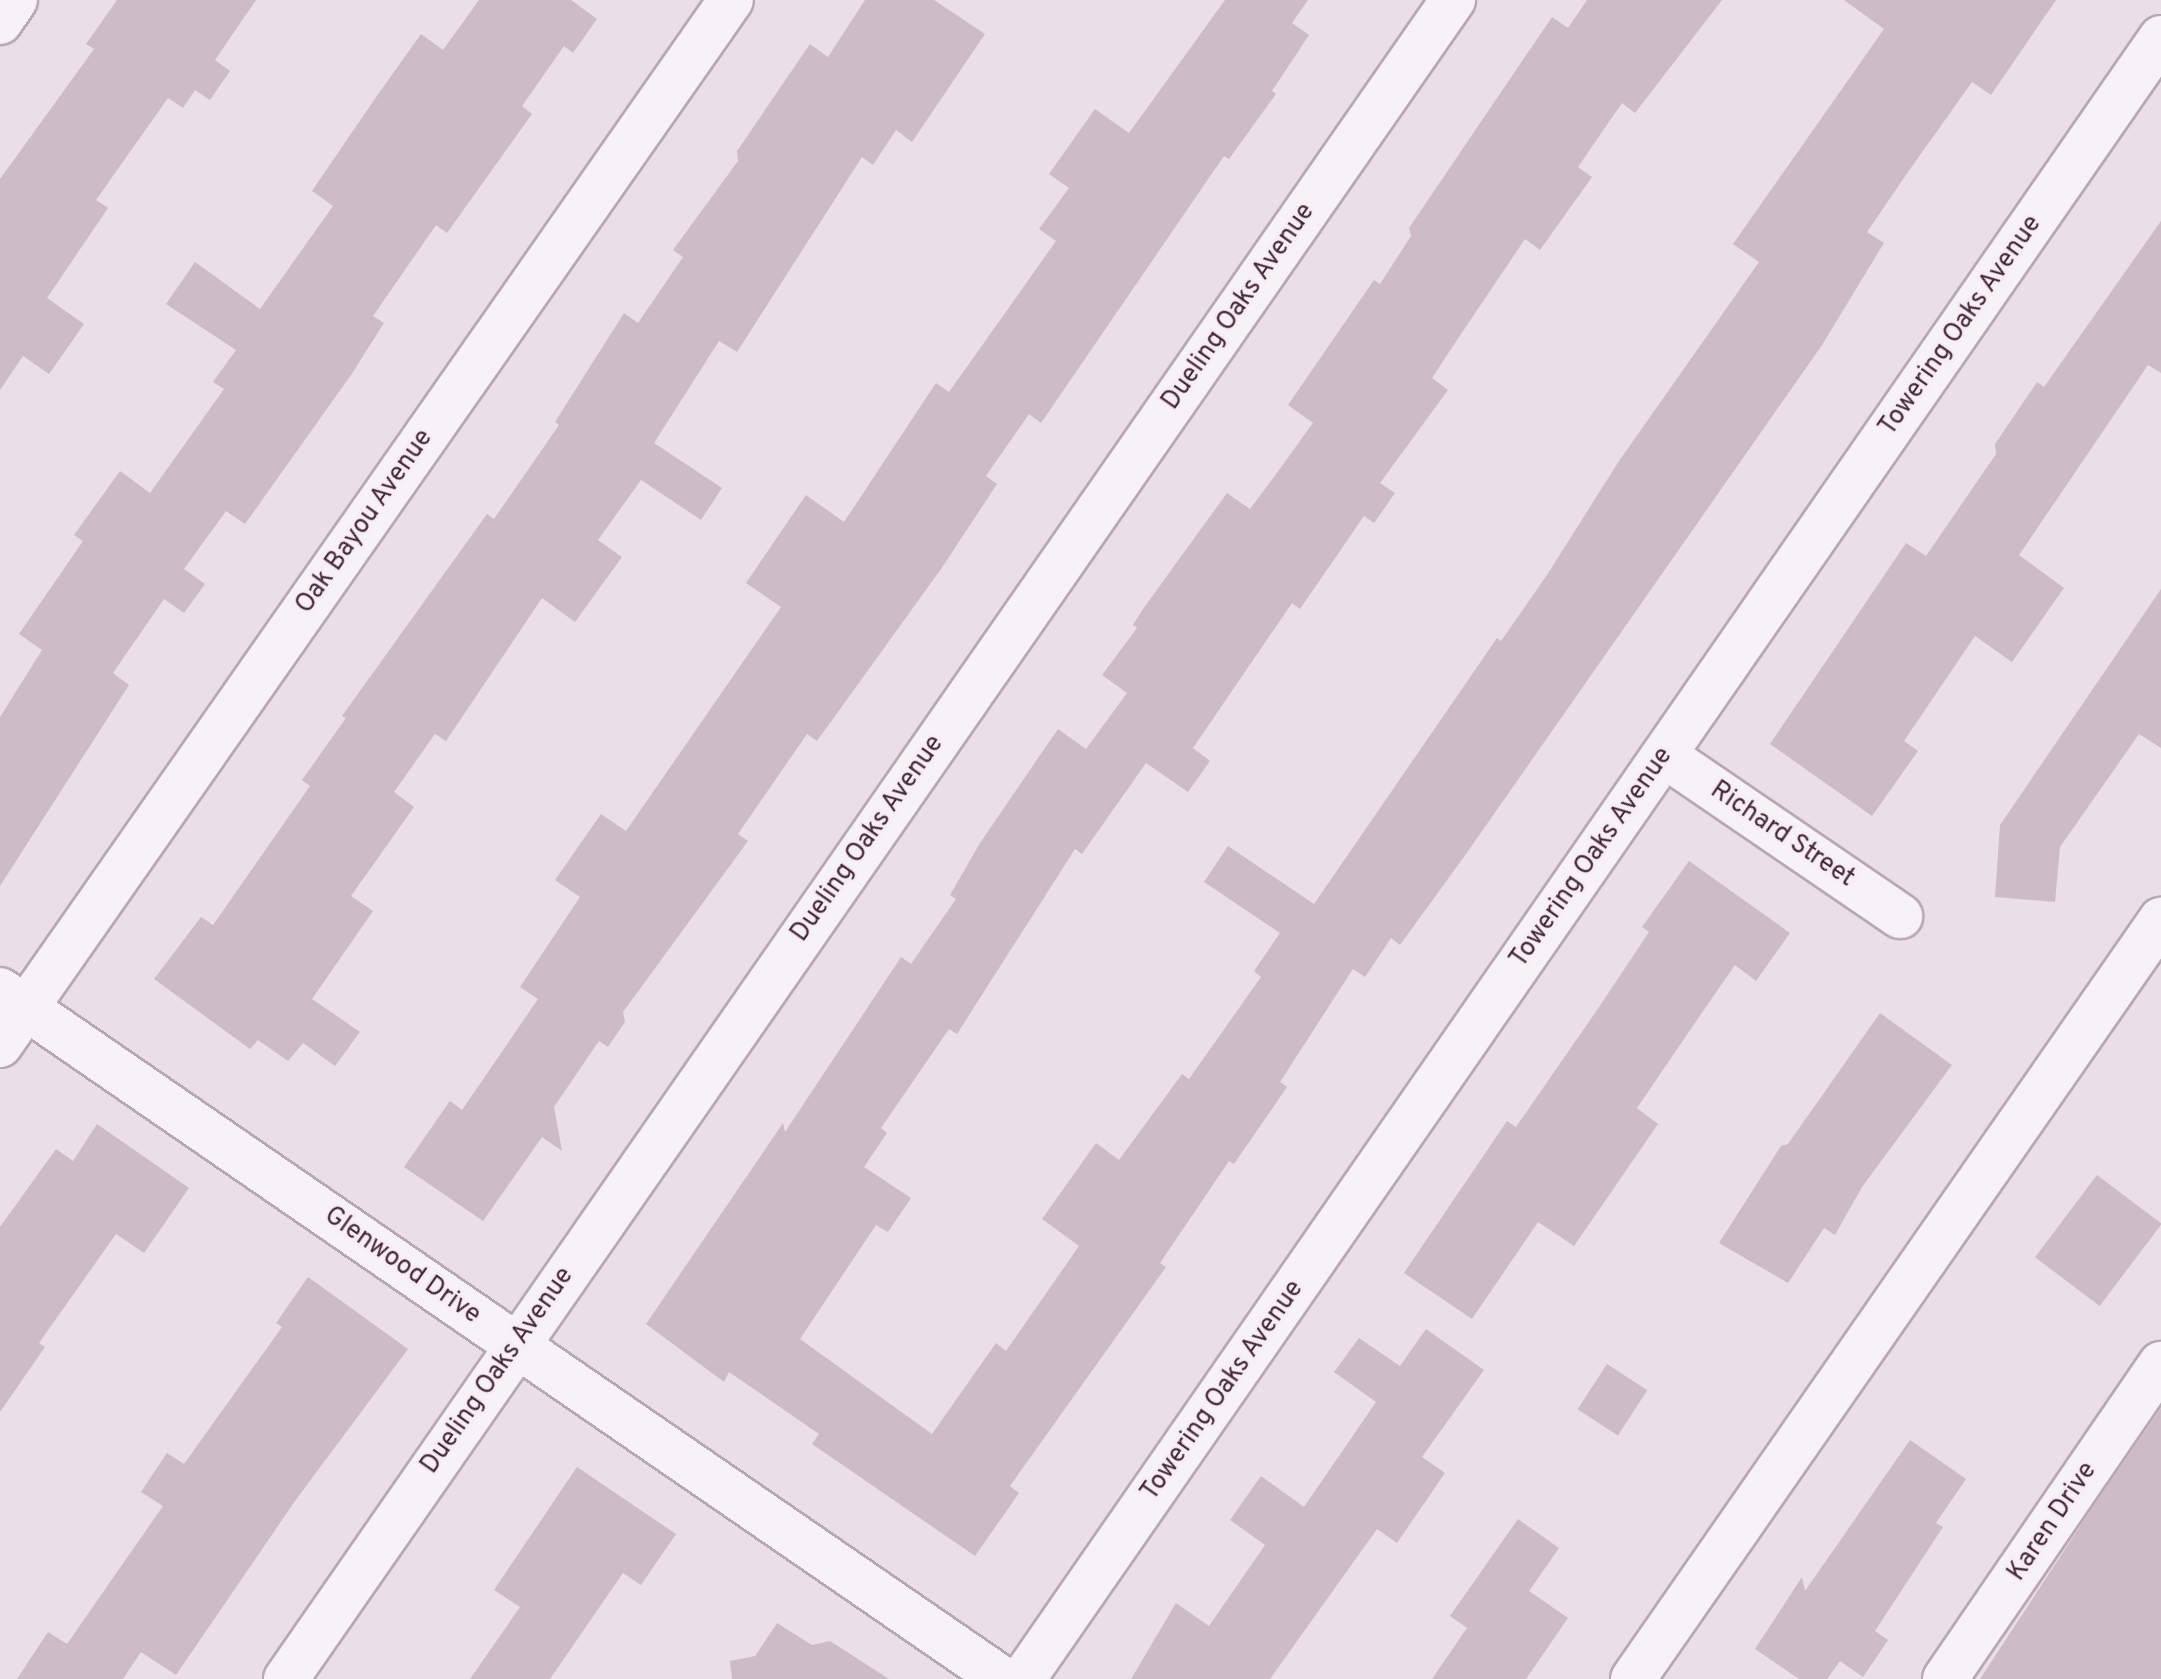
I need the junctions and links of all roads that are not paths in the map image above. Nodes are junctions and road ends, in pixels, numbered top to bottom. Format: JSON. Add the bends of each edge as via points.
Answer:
{"nodes":[{"id":1,"x":15,"y":0,"type":"edge"},
{"id":2,"x":731,"y":0,"type":"edge"},
{"id":3,"x":1453,"y":0,"type":"edge"},
{"id":4,"x":0,"y":22,"type":"edge"},
{"id":5,"x":2161,"y":38,"type":"edge"},
{"id":6,"x":1664,"y":755,"type":"junction"},
{"id":7,"x":1900,"y":916,"type":"dead end"},
{"id":8,"x":2161,"y":920,"type":"edge"},
{"id":9,"x":13,"y":999,"type":"edge"},
{"id":10,"x":0,"y":1045,"type":"edge"},
{"id":11,"x":516,"y":1345,"type":"junction"},
{"id":12,"x":2161,"y":1364,"type":"edge"},
{"id":13,"x":286,"y":1679,"type":"edge"},
{"id":14,"x":1002,"y":1679,"type":"edge"},
{"id":15,"x":1023,"y":1679,"type":"edge"},
{"id":16,"x":1633,"y":1679,"type":"edge"},
{"id":17,"x":1945,"y":1679,"type":"edge"}],
"edges":[{"from":1,"to":4,"type":"street"},
{"from":2,"to":9,"type":"street","name":"Oak Bayou Avenue"},
{"from":3,"to":11,"type":"street","name":"Dueling Oaks Avenue"},
{"from":5,"to":6,"type":"street","name":"Towering Oaks Avenue"},
{"from":6,"to":7,"type":"street","name":"Richard Street"},
{"from":6,"to":15,"type":"street","name":"Towering Oaks Avenue"},
{"from":8,"to":16,"type":"street"},
{"from":9,"to":10,"type":"street","name":"Oak Bayou Avenue"},
{"from":9,"to":11,"type":"street","name":"Glenwood Drive"},
{"from":11,"to":13,"type":"street","name":"Dueling Oaks Avenue"},
{"from":11,"to":14,"type":"street","name":"Glenwood Drive"},
{"from":12,"to":17,"type":"street","name":"Karen Drive"}]}
